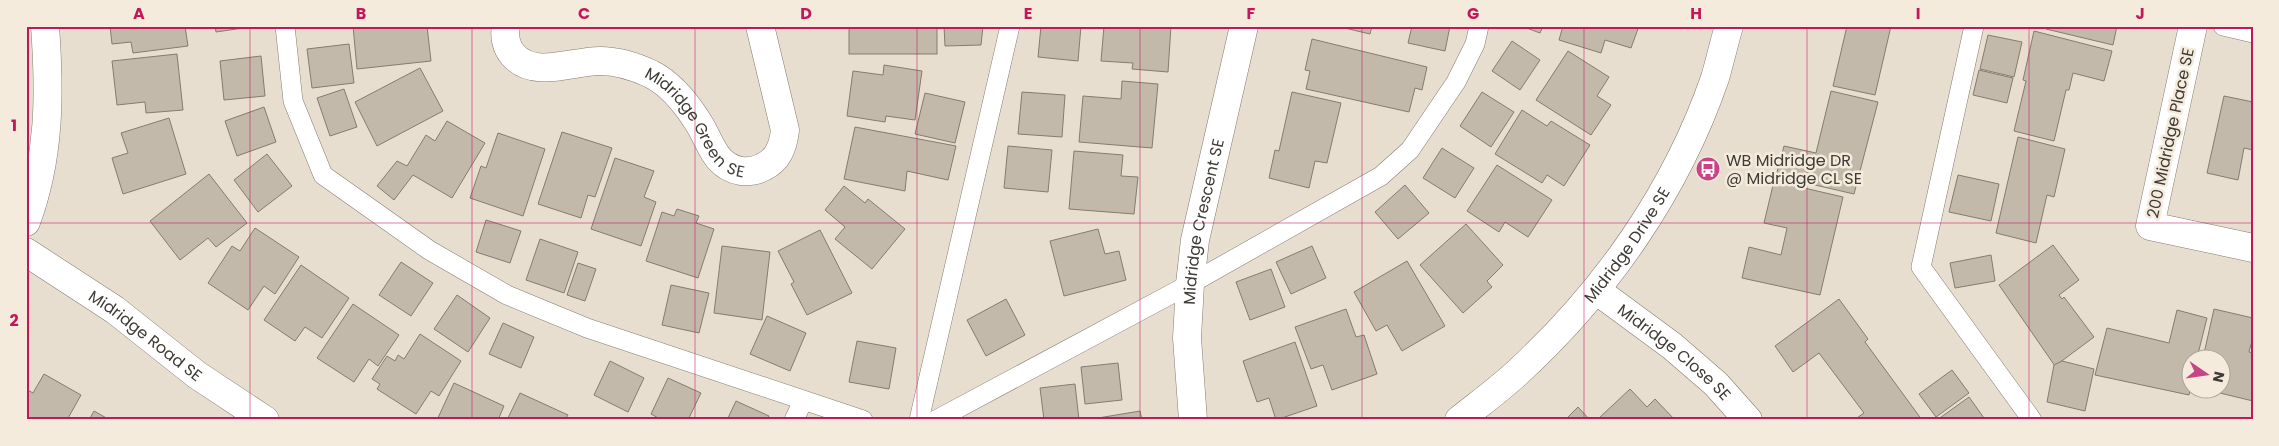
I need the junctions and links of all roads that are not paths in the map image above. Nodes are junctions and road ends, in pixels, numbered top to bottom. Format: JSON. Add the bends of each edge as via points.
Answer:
{"nodes":[{"id":1,"x":44,"y":26,"type":"edge"},
{"id":2,"x":285,"y":26,"type":"edge"},
{"id":3,"x":506,"y":26,"type":"edge"},
{"id":4,"x":760,"y":26,"type":"edge"},
{"id":5,"x":1010,"y":26,"type":"edge"},
{"id":6,"x":1244,"y":26,"type":"edge"},
{"id":7,"x":1479,"y":26,"type":"edge"},
{"id":8,"x":1729,"y":26,"type":"edge"},
{"id":9,"x":1974,"y":26,"type":"edge"},
{"id":10,"x":2193,"y":26,"type":"edge"},
{"id":11,"x":2223,"y":26,"type":"edge"},
{"id":12,"x":2253,"y":33,"type":"edge"},
{"id":13,"x":26,"y":222,"type":"edge"},
{"id":14,"x":2253,"y":248,"type":"edge"},
{"id":15,"x":26,"y":252,"type":"edge"},
{"id":16,"x":1190,"y":284,"type":"junction"},
{"id":17,"x":1596,"y":290,"type":"junction"},
{"id":18,"x":803,"y":401,"type":"junction"},
{"id":19,"x":264,"y":420,"type":"edge"},
{"id":20,"x":794,"y":420,"type":"edge"},
{"id":21,"x":863,"y":420,"type":"edge"},
{"id":22,"x":919,"y":420,"type":"edge"},
{"id":23,"x":936,"y":420,"type":"edge"},
{"id":24,"x":1192,"y":420,"type":"edge"},
{"id":25,"x":1459,"y":420,"type":"edge"},
{"id":26,"x":1748,"y":420,"type":"edge"},
{"id":27,"x":2032,"y":420,"type":"edge"}],
"edges":[{"from":1,"to":13,"type":"street","via":[[49,115],[34,201]]},
{"from":2,"to":18,"type":"lane","via":[[294,101],[323,176],[429,250],[507,295],[587,328]]},
{"from":3,"to":4,"type":"street","name":"Midridge Green SE","via":[[510,53],[526,66],[621,62],[662,79],[684,100],[716,158],[730,168],[746,172],[769,164],[784,143],[785,130]]},
{"from":5,"to":22,"type":"lane"},
{"from":6,"to":16,"type":"street","name":"Midridge Crescent SE","via":[[1195,240]]},
{"from":7,"to":16,"type":"lane","via":[[1475,44],[1456,82],[1410,150],[1388,170]]},
{"from":8,"to":17,"type":"street","name":"Midridge Drive SE","via":[[1715,77],[1669,182],[1632,243]]},
{"from":9,"to":27,"type":"lane","via":[[1921,267]]},
{"from":10,"to":14,"type":"street","name":"200 Midridge Place SE","via":[[2150,226]]},
{"from":11,"to":12,"type":"lane"},
{"from":15,"to":19,"type":"street","name":"Midridge Road SE","via":[[115,310],[197,375]]},
{"from":16,"to":23,"type":"lane"},
{"from":16,"to":24,"type":"street","name":"Midridge Crescent SE","via":[[1187,338]]},
{"from":17,"to":25,"type":"street","name":"Midridge Drive SE","via":[[1518,373]]},
{"from":17,"to":26,"type":"street","name":"Midridge Close SE","via":[[1672,346],[1716,384]]},
{"from":18,"to":20,"type":"lane"},
{"from":18,"to":21,"type":"lane"}]}
